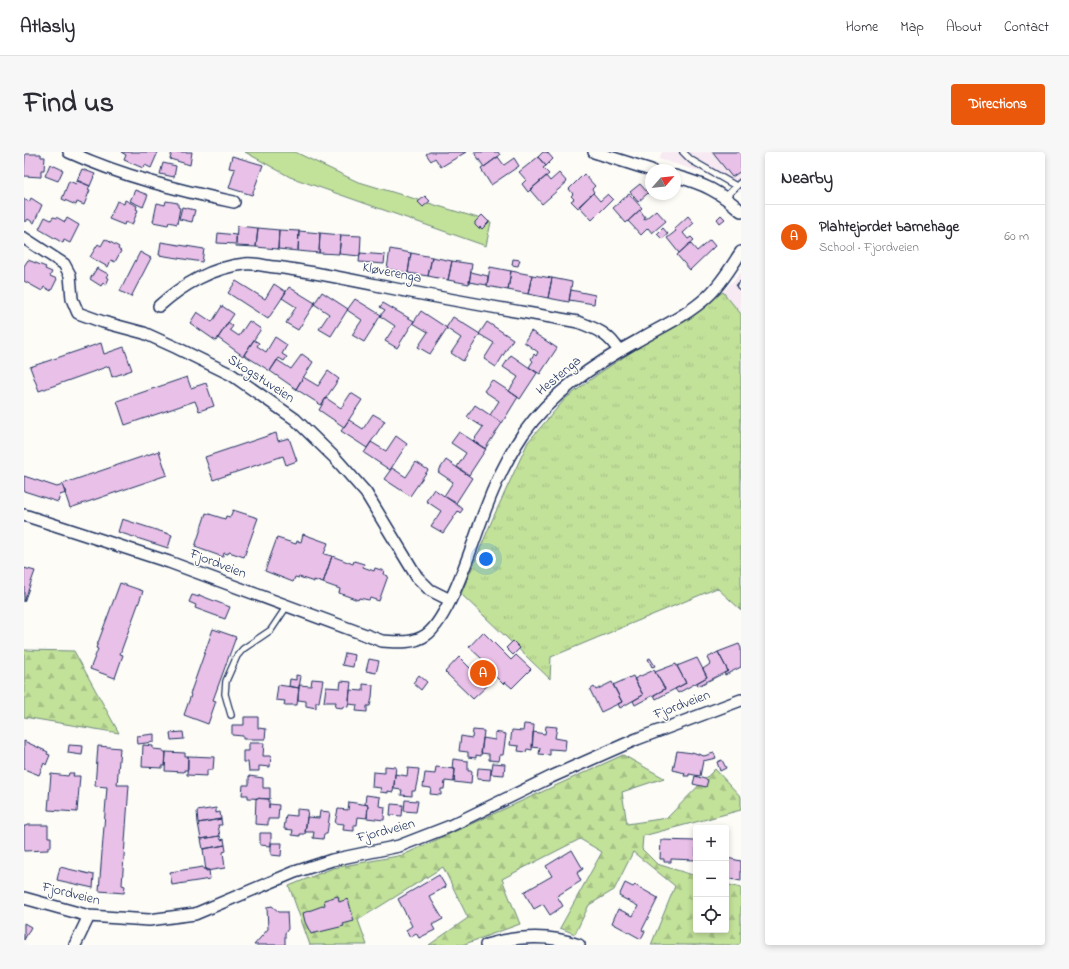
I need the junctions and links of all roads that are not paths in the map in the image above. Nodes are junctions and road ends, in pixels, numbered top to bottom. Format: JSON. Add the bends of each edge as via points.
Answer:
{"nodes":[{"id":1,"x":69,"y":152,"type":"edge"},
{"id":2,"x":594,"y":152,"type":"edge"},
{"id":3,"x":683,"y":152,"type":"edge"},
{"id":4,"x":645,"y":168,"type":"edge"},
{"id":5,"x":681,"y":178,"type":"edge"},
{"id":6,"x":739,"y":184,"type":"edge"},
{"id":7,"x":725,"y":197,"type":"junction"},
{"id":8,"x":234,"y":202,"type":"dead end"},
{"id":9,"x":741,"y":211,"type":"edge"},
{"id":10,"x":24,"y":238,"type":"edge"},
{"id":11,"x":741,"y":252,"type":"edge"},
{"id":12,"x":160,"y":306,"type":"dead end"},
{"id":13,"x":620,"y":351,"type":"junction"},
{"id":14,"x":24,"y":515,"type":"edge"},
{"id":15,"x":459,"y":577,"type":"joint"},
{"id":16,"x":450,"y":600,"type":"junction"},
{"id":17,"x":287,"y":606,"type":"junction"},
{"id":18,"x":741,"y":700,"type":"edge"},
{"id":19,"x":231,"y":715,"type":"dead end"},
{"id":20,"x":24,"y":898,"type":"edge"},
{"id":21,"x":89,"y":916,"type":"junction"},
{"id":22,"x":75,"y":945,"type":"edge"},
{"id":23,"x":486,"y":945,"type":"edge"},
{"id":24,"x":579,"y":945,"type":"edge"}],
"edges":[{"from":1,"to":8,"type":"street","via":[[100,166],[148,182]]},
{"from":2,"to":4,"type":"street"},
{"from":3,"to":6,"type":"lane","via":[[691,160]]},
{"from":5,"to":7,"type":"street","via":[[701,183]]},
{"from":6,"to":7,"type":"lane"},
{"from":7,"to":9,"type":"street"},
{"from":10,"to":16,"type":"street","name":"Skogstuveien","via":[[64,264],[70,275],[72,299],[78,313],[144,333],[177,348],[232,375],[295,419],[366,493],[417,577],[430,590]]},
{"from":11,"to":13,"type":"street","name":"Hestenga","via":[[709,296],[663,327]]},
{"from":12,"to":13,"type":"street","name":"Kløverenga","via":[[194,280],[220,269],[245,264],[269,266],[308,271],[578,322],[600,330]]},
{"from":13,"to":15,"type":"street","name":"Hestenga","via":[[562,390],[542,410],[523,435],[500,476]]},
{"from":14,"to":17,"type":"street","name":"Fjordveien","via":[[170,562]]},
{"from":15,"to":16,"type":"street","name":"Fjordveien"},
{"from":16,"to":17,"type":"street","name":"Fjordveien","via":[[441,620],[426,636],[406,642],[382,641]]},
{"from":17,"to":19,"type":"lane","via":[[271,630],[237,656],[226,681],[224,694]]},
{"from":18,"to":21,"type":"street","name":"Fjordveien","via":[[637,738],[448,827],[399,846],[332,860],[295,872],[196,914],[148,920]]},
{"from":20,"to":21,"type":"street","name":"Fjordveien"},
{"from":21,"to":22,"type":"street"},
{"from":23,"to":24,"type":"street","via":[[502,940],[538,937],[563,939]]}]}
